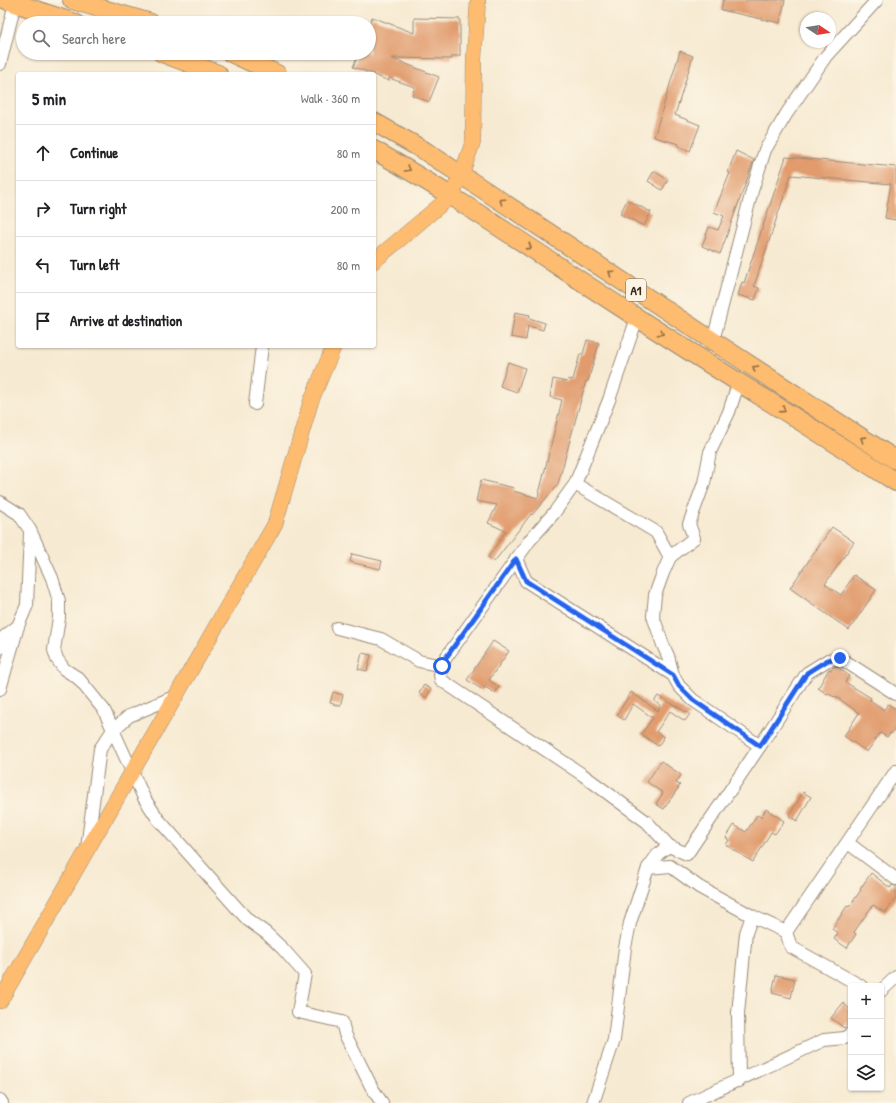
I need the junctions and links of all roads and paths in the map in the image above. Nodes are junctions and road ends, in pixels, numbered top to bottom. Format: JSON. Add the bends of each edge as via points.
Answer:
{"nodes":[{"id":1,"x":72,"y":0,"type":"edge"},
{"id":2,"x":478,"y":0,"type":"edge"},
{"id":3,"x":877,"y":0,"type":"edge"},
{"id":4,"x":11,"y":1,"type":"edge"},
{"id":5,"x":55,"y":16,"type":"edge"},
{"id":6,"x":127,"y":16,"type":"edge"},
{"id":7,"x":181,"y":60,"type":"edge"},
{"id":8,"x":246,"y":60,"type":"edge"},
{"id":9,"x":0,"y":64,"type":"edge"},
{"id":10,"x":213,"y":72,"type":"edge"},
{"id":11,"x":273,"y":72,"type":"edge"},
{"id":12,"x":376,"y":123,"type":"edge"},
{"id":13,"x":376,"y":151,"type":"edge"},
{"id":14,"x":461,"y":174,"type":"junction"},
{"id":15,"x":450,"y":196,"type":"junction"},
{"id":16,"x":376,"y":259,"type":"edge"},
{"id":17,"x":637,"y":318,"type":"junction"},
{"id":18,"x":713,"y":341,"type":"junction"},
{"id":19,"x":262,"y":348,"type":"edge"},
{"id":20,"x":333,"y":348,"type":"edge"},
{"id":21,"x":739,"y":381,"type":"junction"},
{"id":22,"x":255,"y":404,"type":"dead end"},
{"id":23,"x":896,"y":460,"type":"edge"},
{"id":24,"x":896,"y":482,"type":"edge"},
{"id":25,"x":575,"y":484,"type":"junction"},
{"id":26,"x":0,"y":502,"type":"edge"},
{"id":27,"x":30,"y":530,"type":"junction"},
{"id":28,"x":670,"y":557,"type":"junction"},
{"id":29,"x":516,"y":559,"type":"junction"},
{"id":30,"x":18,"y":626,"type":"junction"},
{"id":31,"x":337,"y":628,"type":"dead end"},
{"id":32,"x":0,"y":648,"type":"edge"},
{"id":33,"x":442,"y":666,"type":"junction"},
{"id":34,"x":673,"y":675,"type":"junction"},
{"id":35,"x":0,"y":689,"type":"edge"},
{"id":36,"x":896,"y":694,"type":"edge"},
{"id":37,"x":176,"y":696,"type":"junction"},
{"id":38,"x":113,"y":730,"type":"junction"},
{"id":39,"x":760,"y":746,"type":"junction"},
{"id":40,"x":133,"y":771,"type":"junction"},
{"id":41,"x":896,"y":771,"type":"edge"},
{"id":42,"x":848,"y":843,"type":"junction"},
{"id":43,"x":669,"y":846,"type":"junction"},
{"id":44,"x":87,"y":851,"type":"junction"},
{"id":45,"x":648,"y":868,"type":"junction"},
{"id":46,"x":896,"y":879,"type":"edge"},
{"id":47,"x":752,"y":916,"type":"junction"},
{"id":48,"x":786,"y":932,"type":"junction"},
{"id":49,"x":896,"y":977,"type":"edge"},
{"id":50,"x":856,"y":983,"type":"edge"},
{"id":51,"x":884,"y":988,"type":"edge"},
{"id":52,"x":0,"y":1002,"type":"edge"},
{"id":53,"x":848,"y":1036,"type":"edge"},
{"id":54,"x":739,"y":1081,"type":"junction"},
{"id":55,"x":0,"y":1100,"type":"edge"},
{"id":56,"x":2,"y":1103,"type":"edge"},
{"id":57,"x":382,"y":1103,"type":"edge"},
{"id":58,"x":593,"y":1103,"type":"edge"},
{"id":59,"x":690,"y":1103,"type":"edge"}],
"edges":[{"from":1,"to":6,"type":"highway"},
{"from":2,"to":14,"type":"main road","via":[[473,142]]},
{"from":3,"to":18,"type":"street","via":[[826,56],[765,150]]},
{"from":4,"to":5,"type":"highway"},
{"from":4,"to":9,"type":"street"},
{"from":7,"to":10,"type":"highway"},
{"from":8,"to":11,"type":"highway"},
{"from":12,"to":14,"type":"highway","number":"A1"},
{"from":13,"to":15,"type":"highway","number":"A1","one_way":true},
{"from":14,"to":15,"type":"main road"},
{"from":18,"to":14,"type":"highway","number":"A1","one_way":true},
{"from":15,"to":16,"type":"main road"},
{"from":15,"to":17,"type":"highway","number":"A1","one_way":true},
{"from":17,"to":21,"type":"highway","number":"A1","one_way":true},
{"from":17,"to":25,"type":"street","via":[[609,400]]},
{"from":23,"to":18,"type":"highway","number":"A1","one_way":true},
{"from":19,"to":22,"type":"street"},
{"from":20,"to":37,"type":"main road","via":[[311,401],[275,524]]},
{"from":21,"to":24,"type":"highway","number":"A1","one_way":true},
{"from":21,"to":28,"type":"street","via":[[729,412],[710,452],[704,483],[689,524],[694,538]]},
{"from":25,"to":28,"type":"street","via":[[656,532]]},
{"from":25,"to":29,"type":"street"},
{"from":26,"to":27,"type":"street","via":[[20,514]]},
{"from":27,"to":30,"type":"street","via":[[27,605]]},
{"from":27,"to":38,"type":"street","via":[[48,566],[60,601],[60,618],[54,650],[57,659],[93,696],[104,710]]},
{"from":28,"to":34,"type":"street","via":[[655,595],[653,616]]},
{"from":29,"to":33,"type":"street"},
{"from":29,"to":34,"type":"street","via":[[526,581]]},
{"from":30,"to":32,"type":"street","via":[[4,637]]},
{"from":30,"to":35,"type":"street"},
{"from":31,"to":33,"type":"street","via":[[381,639],[419,661]]},
{"from":33,"to":43,"type":"street","via":[[441,680],[583,775],[647,822]]},
{"from":34,"to":39,"type":"street","via":[[679,686],[693,700]]},
{"from":36,"to":39,"type":"street","via":[[840,658],[828,660],[807,673]]},
{"from":37,"to":38,"type":"street","via":[[129,716]]},
{"from":37,"to":40,"type":"main road"},
{"from":38,"to":40,"type":"street"},
{"from":38,"to":44,"type":"street","via":[[100,749]]},
{"from":39,"to":43,"type":"street","via":[[687,854]]},
{"from":40,"to":44,"type":"main road"},
{"from":40,"to":57,"type":"street","via":[[144,798],[158,819],[248,920],[283,949],[305,974],[298,1012],[342,1022],[345,1034]]},
{"from":41,"to":42,"type":"street"},
{"from":42,"to":46,"type":"street"},
{"from":42,"to":48,"type":"street"},
{"from":43,"to":45,"type":"street","via":[[658,854]]},
{"from":44,"to":52,"type":"main road"},
{"from":45,"to":47,"type":"street","via":[[670,866],[700,887]]},
{"from":45,"to":58,"type":"street","via":[[630,923],[625,948],[614,1040]]},
{"from":47,"to":48,"type":"street"},
{"from":47,"to":54,"type":"street","via":[[746,933],[738,1013]]},
{"from":48,"to":50,"type":"street","via":[[791,947]]},
{"from":49,"to":51,"type":"street"},
{"from":53,"to":54,"type":"street","via":[[824,1040]]},
{"from":54,"to":59,"type":"street"},
{"from":55,"to":56,"type":"street"}]}
